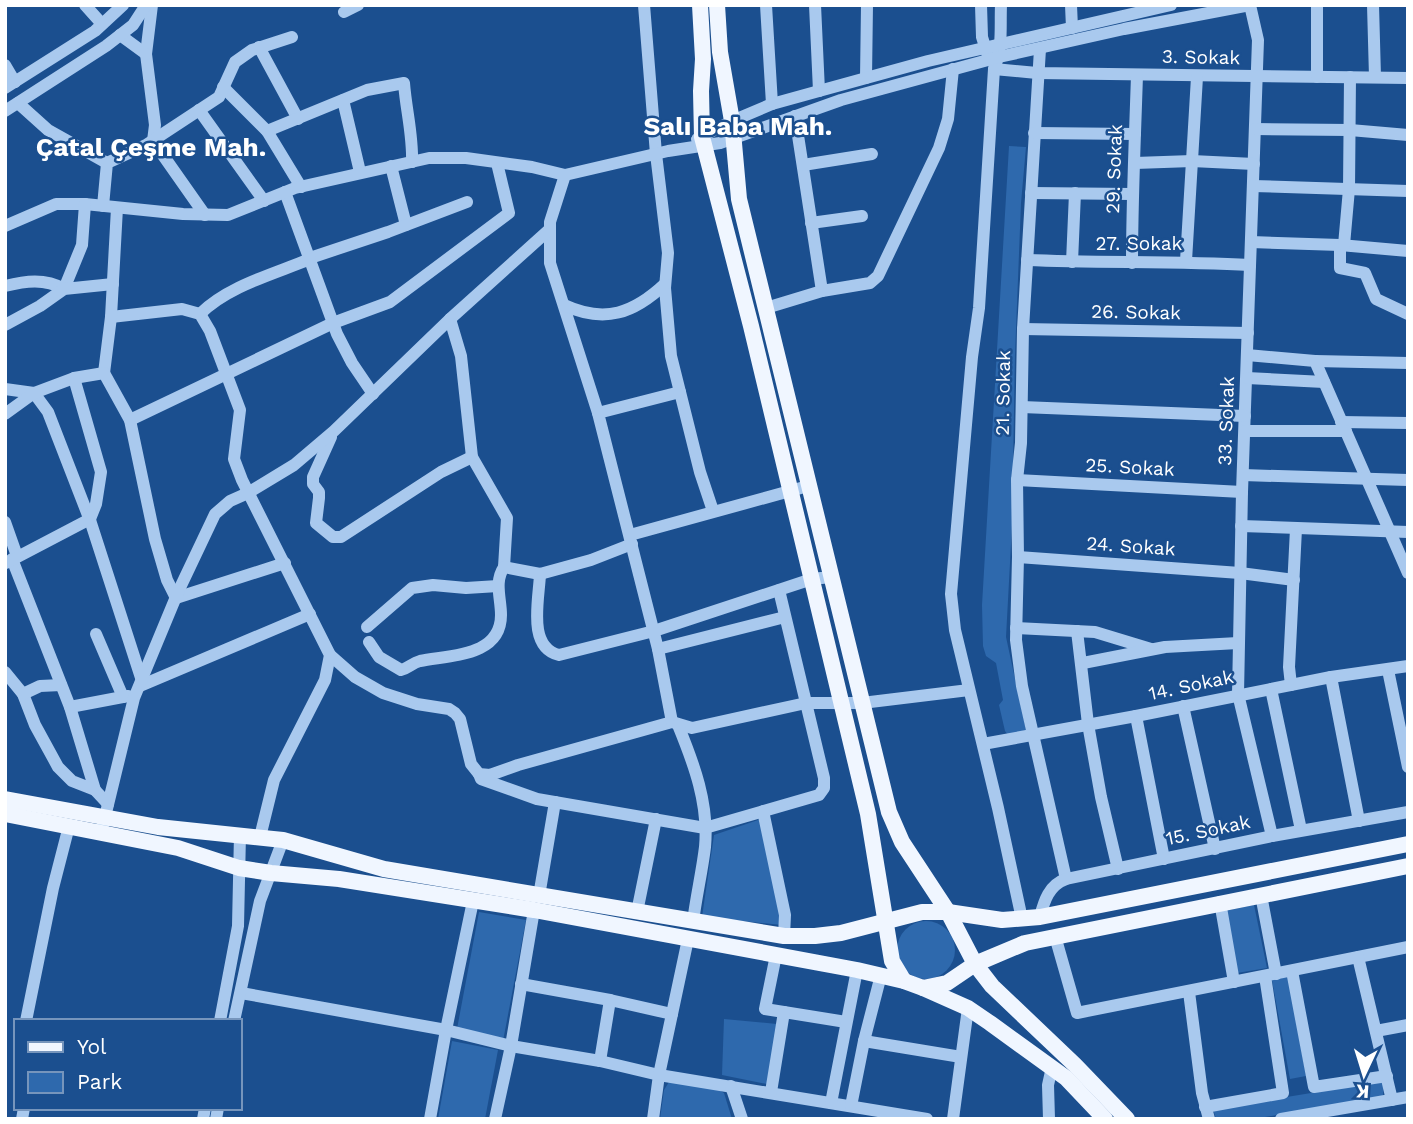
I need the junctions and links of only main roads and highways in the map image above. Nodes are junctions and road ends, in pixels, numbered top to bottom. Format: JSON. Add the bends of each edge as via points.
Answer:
{"nodes":[{"id":1,"x":700,"y":5,"type":"edge"},
{"id":2,"x":717,"y":5,"type":"edge"},
{"id":3,"x":800,"y":489,"type":"junction"},
{"id":4,"x":5,"y":799,"type":"edge"},
{"id":5,"x":5,"y":814,"type":"edge"},
{"id":6,"x":105,"y":818,"type":"junction"},
{"id":7,"x":1408,"y":844,"type":"edge"},
{"id":8,"x":1408,"y":866,"type":"edge"},
{"id":9,"x":537,"y":903,"type":"junction"},
{"id":10,"x":948,"y":912,"type":"junction"},
{"id":11,"x":887,"y":921,"type":"junction"},
{"id":12,"x":975,"y":964,"type":"junction"},
{"id":13,"x":904,"y":981,"type":"junction"},
{"id":14,"x":923,"y":988,"type":"junction"},
{"id":15,"x":1105,"y":1119,"type":"edge"},
{"id":16,"x":1127,"y":1119,"type":"edge"}],
"edges":[{"from":1,"to":3,"type":"main road","via":[[703,142]]},
{"from":2,"to":3,"type":"main road","via":[[739,199],[766,308]]},
{"from":3,"to":10,"type":"main road","via":[[831,577],[889,812],[902,842]]},
{"from":3,"to":11,"type":"main road","via":[[812,579]]},
{"from":4,"to":6,"type":"main road"},
{"from":5,"to":6,"type":"main road","via":[[69,826]]},
{"from":6,"to":9,"type":"main road","via":[[283,840],[384,869]]},
{"from":6,"to":9,"type":"main road","via":[[239,868],[473,901]]},
{"from":7,"to":10,"type":"main road","via":[[1040,917],[983,918]]},
{"from":8,"to":12,"type":"main road","via":[[1055,936]]},
{"from":9,"to":11,"type":"main road","via":[[637,912],[784,936],[827,935]]},
{"from":9,"to":13,"type":"main road","via":[[688,939]]},
{"from":10,"to":11,"type":"main road","via":[[922,912]]},
{"from":10,"to":12,"type":"main road"},
{"from":11,"to":13,"type":"main road","via":[[892,961]]},
{"from":12,"to":14,"type":"main road","via":[[947,984]]},
{"from":12,"to":16,"type":"main road"},
{"from":13,"to":14,"type":"main road"},
{"from":14,"to":15,"type":"main road","via":[[968,1008],[1066,1077]]}]}
